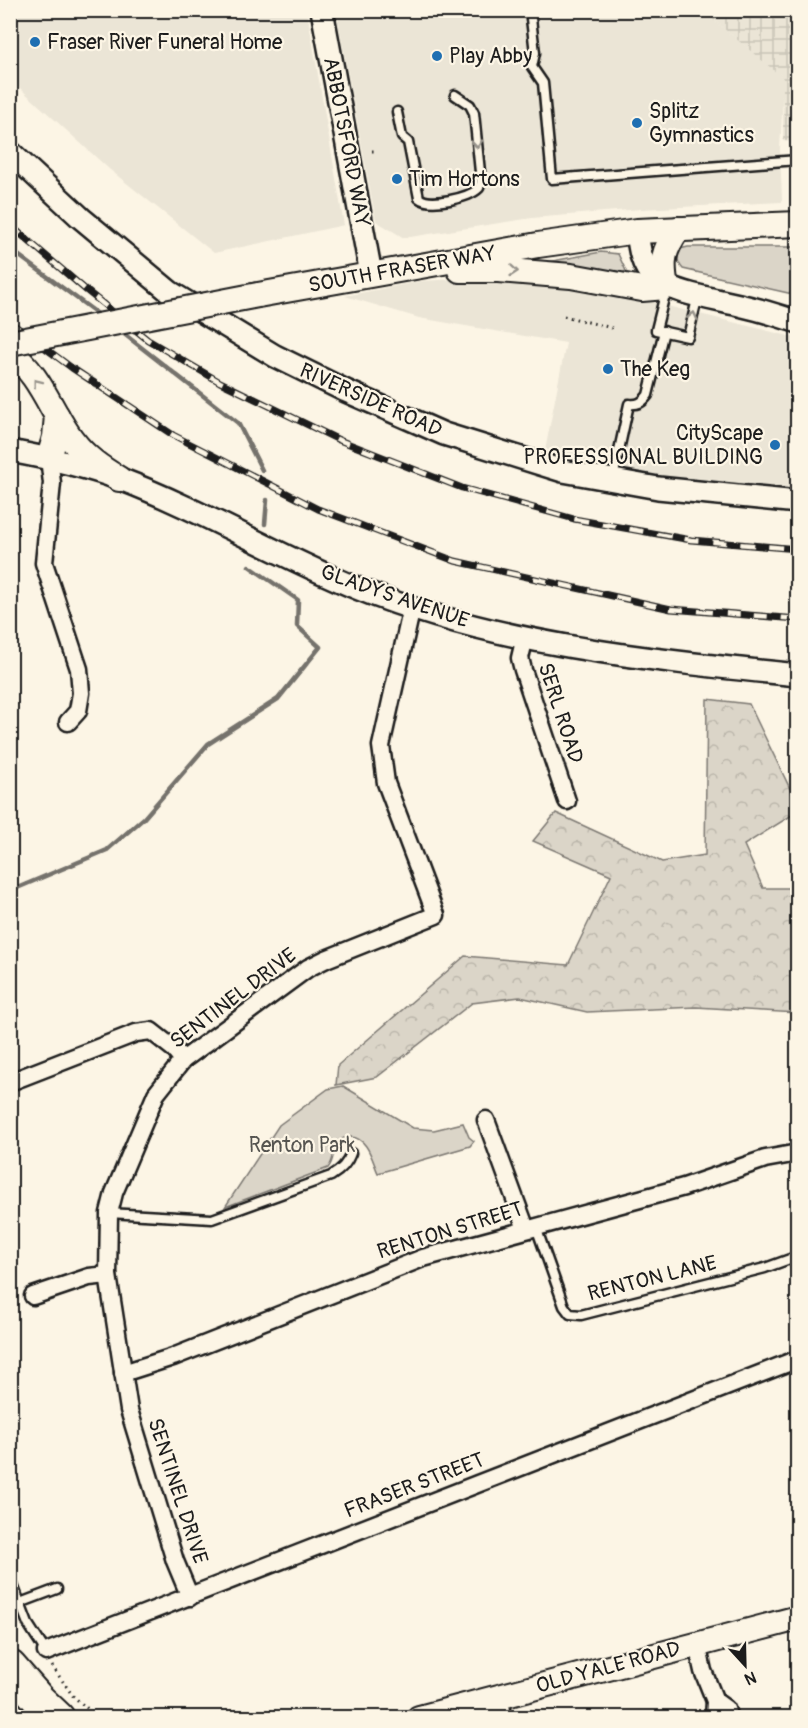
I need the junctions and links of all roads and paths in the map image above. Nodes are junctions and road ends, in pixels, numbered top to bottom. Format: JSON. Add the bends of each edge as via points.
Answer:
{"nodes":[{"id":1,"x":322,"y":10,"type":"edge"},
{"id":2,"x":530,"y":10,"type":"edge"},
{"id":3,"x":455,"y":95,"type":"dead end"},
{"id":4,"x":397,"y":112,"type":"dead end"},
{"id":5,"x":378,"y":150,"type":"dead end"},
{"id":6,"x":372,"y":151,"type":"dead end"},
{"id":7,"x":10,"y":152,"type":"edge"},
{"id":8,"x":798,"y":160,"type":"edge"},
{"id":9,"x":798,"y":224,"type":"edge"},
{"id":10,"x":678,"y":229,"type":"junction"},
{"id":11,"x":637,"y":231,"type":"junction"},
{"id":12,"x":371,"y":274,"type":"junction"},
{"id":13,"x":666,"y":287,"type":"junction"},
{"id":14,"x":698,"y":295,"type":"junction"},
{"id":15,"x":564,"y":316,"type":"dead end"},
{"id":16,"x":798,"y":322,"type":"edge"},
{"id":17,"x":612,"y":328,"type":"dead end"},
{"id":18,"x":660,"y":330,"type":"junction"},
{"id":19,"x":10,"y":343,"type":"edge"},
{"id":20,"x":10,"y":353,"type":"edge"},
{"id":21,"x":57,"y":416,"type":"junction"},
{"id":22,"x":10,"y":451,"type":"edge"},
{"id":23,"x":49,"y":458,"type":"junction"},
{"id":24,"x":119,"y":479,"type":"junction"},
{"id":25,"x":613,"y":480,"type":"junction"},
{"id":26,"x":798,"y":502,"type":"edge"},
{"id":27,"x":412,"y":608,"type":"junction"},
{"id":28,"x":525,"y":637,"type":"junction"},
{"id":29,"x":798,"y":675,"type":"edge"},
{"id":30,"x":68,"y":722,"type":"dead end"},
{"id":31,"x":567,"y":801,"type":"dead end"},
{"id":32,"x":183,"y":1060,"type":"junction"},
{"id":33,"x":10,"y":1082,"type":"edge"},
{"id":34,"x":486,"y":1120,"type":"dead end"},
{"id":35,"x":351,"y":1153,"type":"dead end"},
{"id":36,"x":797,"y":1156,"type":"edge"},
{"id":37,"x":109,"y":1213,"type":"junction"},
{"id":38,"x":531,"y":1228,"type":"junction"},
{"id":39,"x":798,"y":1256,"type":"edge"},
{"id":40,"x":108,"y":1275,"type":"junction"},
{"id":41,"x":33,"y":1296,"type":"dead end"},
{"id":42,"x":798,"y":1359,"type":"edge"},
{"id":43,"x":123,"y":1374,"type":"junction"},
{"id":44,"x":10,"y":1577,"type":"edge"},
{"id":45,"x":57,"y":1589,"type":"dead end"},
{"id":46,"x":190,"y":1597,"type":"junction"},
{"id":47,"x":20,"y":1603,"type":"junction"},
{"id":48,"x":798,"y":1618,"type":"edge"},
{"id":49,"x":696,"y":1644,"type":"junction"},
{"id":50,"x":48,"y":1657,"type":"junction"},
{"id":51,"x":10,"y":1666,"type":"edge"},
{"id":52,"x":501,"y":1706,"type":"edge"},
{"id":53,"x":715,"y":1709,"type":"edge"},
{"id":54,"x":58,"y":1718,"type":"edge"},
{"id":55,"x":98,"y":1718,"type":"edge"},
{"id":56,"x":419,"y":1718,"type":"edge"},
{"id":57,"x":729,"y":1718,"type":"edge"}],
"edges":[{"from":1,"to":12,"type":"street","name":"ABBOTSFORD WAY"},
{"from":2,"to":8,"type":"lane","via":[[535,53],[532,67],[543,83],[552,179]]},
{"from":3,"to":4,"type":"lane","one_way":true,"via":[[470,105],[474,113],[481,182],[468,195],[424,202],[417,193],[408,142],[402,137]]},
{"from":5,"to":6,"type":"path"},
{"from":7,"to":25,"type":"street","name":"RIVERSIDE ROAD","via":[[170,292],[275,356],[444,434],[563,471]]},
{"from":9,"to":10,"type":"main road","name":"SOUTH FRASER WAY"},
{"from":10,"to":11,"type":"main road","name":"SOUTH FRASER WAY"},
{"from":10,"to":13,"type":"main road","via":[[664,252]]},
{"from":11,"to":12,"type":"main road","name":"SOUTH FRASER WAY"},
{"from":11,"to":13,"type":"street","via":[[645,265]]},
{"from":12,"to":13,"type":"main road","one_way":true,"via":[[498,270],[571,276],[642,290]]},
{"from":12,"to":19,"type":"main road","name":"SOUTH FRASER WAY","bridge":true},
{"from":13,"to":14,"type":"street"},
{"from":13,"to":18,"type":"lane"},
{"from":14,"to":16,"type":"street"},
{"from":18,"to":14,"type":"lane","one_way":true,"via":[[688,337]]},
{"from":15,"to":17,"type":"path"},
{"from":18,"to":25,"type":"lane","via":[[648,395],[637,405],[629,404]]},
{"from":21,"to":20,"type":"main road","one_way":true,"via":[[41,388]]},
{"from":21,"to":23,"type":"main road"},
{"from":21,"to":24,"type":"main road","via":[[72,441],[93,463]]},
{"from":22,"to":23,"type":"street","name":"GLADYS AVENUE"},
{"from":23,"to":24,"type":"street","name":"GLADYS AVENUE"},
{"from":23,"to":30,"type":"street","via":[[51,483],[44,563],[79,669],[81,693],[78,711]]},
{"from":24,"to":27,"type":"street","name":"GLADYS AVENUE","via":[[360,589]]},
{"from":25,"to":26,"type":"street","name":"RIVERSIDE ROAD"},
{"from":27,"to":28,"type":"street","name":"GLADYS AVENUE"},
{"from":27,"to":32,"type":"street","name":"SENTINEL DRIVE","via":[[381,746],[386,783],[436,915],[308,968]]},
{"from":28,"to":29,"type":"street","name":"GLADYS AVENUE","via":[[651,660]]},
{"from":28,"to":31,"type":"street","name":"SERL ROAD","via":[[520,658],[523,670]]},
{"from":32,"to":33,"type":"street","via":[[151,1031]]},
{"from":32,"to":37,"type":"street","name":"SENTINEL DRIVE","via":[[156,1094]]},
{"from":34,"to":38,"type":"street"},
{"from":35,"to":37,"type":"lane","via":[[341,1170],[331,1176],[212,1219]]},
{"from":36,"to":38,"type":"street","name":"RENTON STREET","via":[[765,1159],[684,1187]]},
{"from":37,"to":40,"type":"street","name":"SENTINEL DRIVE"},
{"from":38,"to":39,"type":"lane","name":"RENTON LANE","via":[[570,1314],[581,1315]]},
{"from":38,"to":43,"type":"street","name":"RENTON STREET","via":[[423,1258]]},
{"from":40,"to":41,"type":"street","via":[[89,1277]]},
{"from":40,"to":43,"type":"street","name":"SENTINEL DRIVE"},
{"from":42,"to":46,"type":"street","name":"FRASER STREET"},
{"from":43,"to":46,"type":"street","name":"SENTINEL DRIVE","via":[[129,1410],[175,1561]]},
{"from":44,"to":47,"type":"lane"},
{"from":45,"to":47,"type":"lane"},
{"from":46,"to":50,"type":"street","name":"FRASER STREET"},
{"from":47,"to":50,"type":"lane"},
{"from":48,"to":49,"type":"main road","name":"OLD YALE ROAD"},
{"from":49,"to":52,"type":"main road","name":"OLD YALE ROAD"},
{"from":49,"to":53,"type":"street"},
{"from":50,"to":55,"type":"path","via":[[64,1687]]},
{"from":51,"to":54,"type":"highway"},
{"from":52,"to":56,"type":"main road","name":"OLD YALE ROAD"},
{"from":53,"to":57,"type":"street","via":[[726,1709]]}]}
